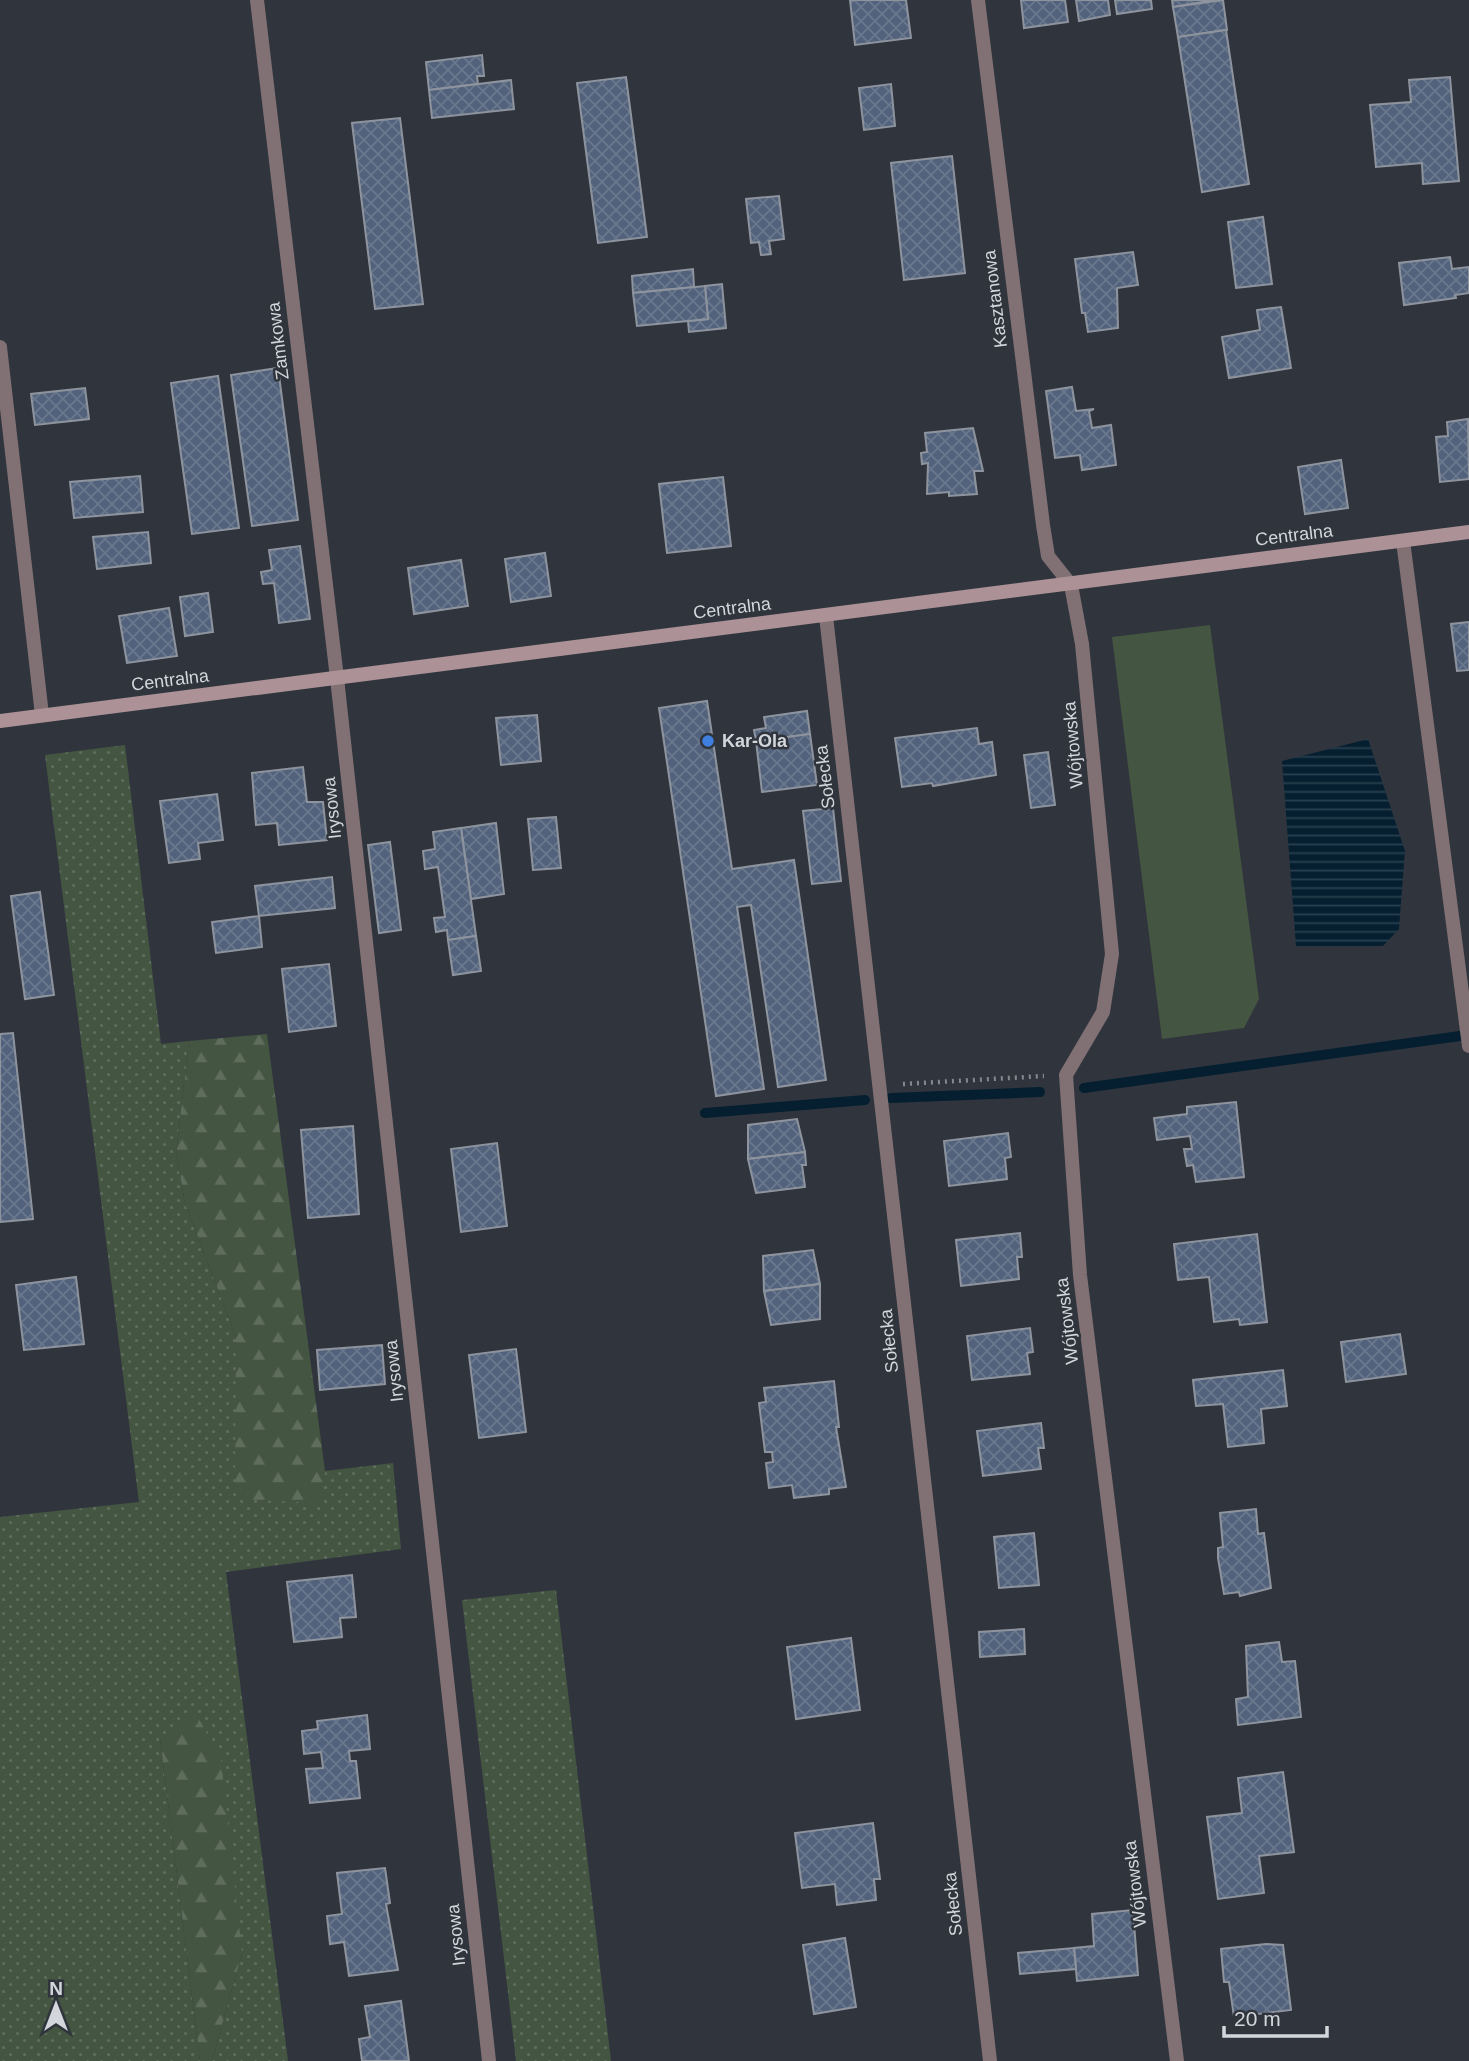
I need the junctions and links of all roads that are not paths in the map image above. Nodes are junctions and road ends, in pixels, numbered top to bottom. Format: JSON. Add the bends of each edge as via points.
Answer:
{"nodes":[{"id":1,"x":257,"y":0,"type":"edge"},
{"id":2,"x":978,"y":0,"type":"edge"},
{"id":3,"x":0,"y":347,"type":"edge"},
{"id":4,"x":1469,"y":532,"type":"edge"},
{"id":5,"x":1404,"y":541,"type":"junction"},
{"id":6,"x":1071,"y":585,"type":"junction"},
{"id":7,"x":825,"y":616,"type":"junction"},
{"id":8,"x":337,"y":678,"type":"junction"},
{"id":9,"x":42,"y":715,"type":"junction"},
{"id":10,"x":0,"y":721,"type":"edge"},
{"id":11,"x":1469,"y":1046,"type":"edge"},
{"id":12,"x":489,"y":2061,"type":"edge"},
{"id":13,"x":990,"y":2061,"type":"edge"},
{"id":14,"x":1177,"y":2061,"type":"edge"}],
"edges":[{"from":1,"to":8,"type":"street","name":"Zamkowa"},
{"from":2,"to":6,"type":"street","name":"Kasztanowa","via":[[1043,525],[1048,556]]},
{"from":3,"to":9,"type":"street"},
{"from":4,"to":5,"type":"street","name":"Centralna"},
{"from":5,"to":6,"type":"street","name":"Centralna"},
{"from":5,"to":11,"type":"street"},
{"from":6,"to":7,"type":"street","name":"Centralna"},
{"from":6,"to":14,"type":"street","name":"Wójtowska","via":[[1082,644],[1112,954],[1103,1012],[1066,1075],[1080,1275]]},
{"from":7,"to":8,"type":"street","name":"Centralna"},
{"from":7,"to":13,"type":"street","name":"Sołecka"},
{"from":8,"to":9,"type":"street","name":"Centralna"},
{"from":8,"to":12,"type":"street","name":"Irysowa"},
{"from":9,"to":10,"type":"street","name":"Centralna"}]}
